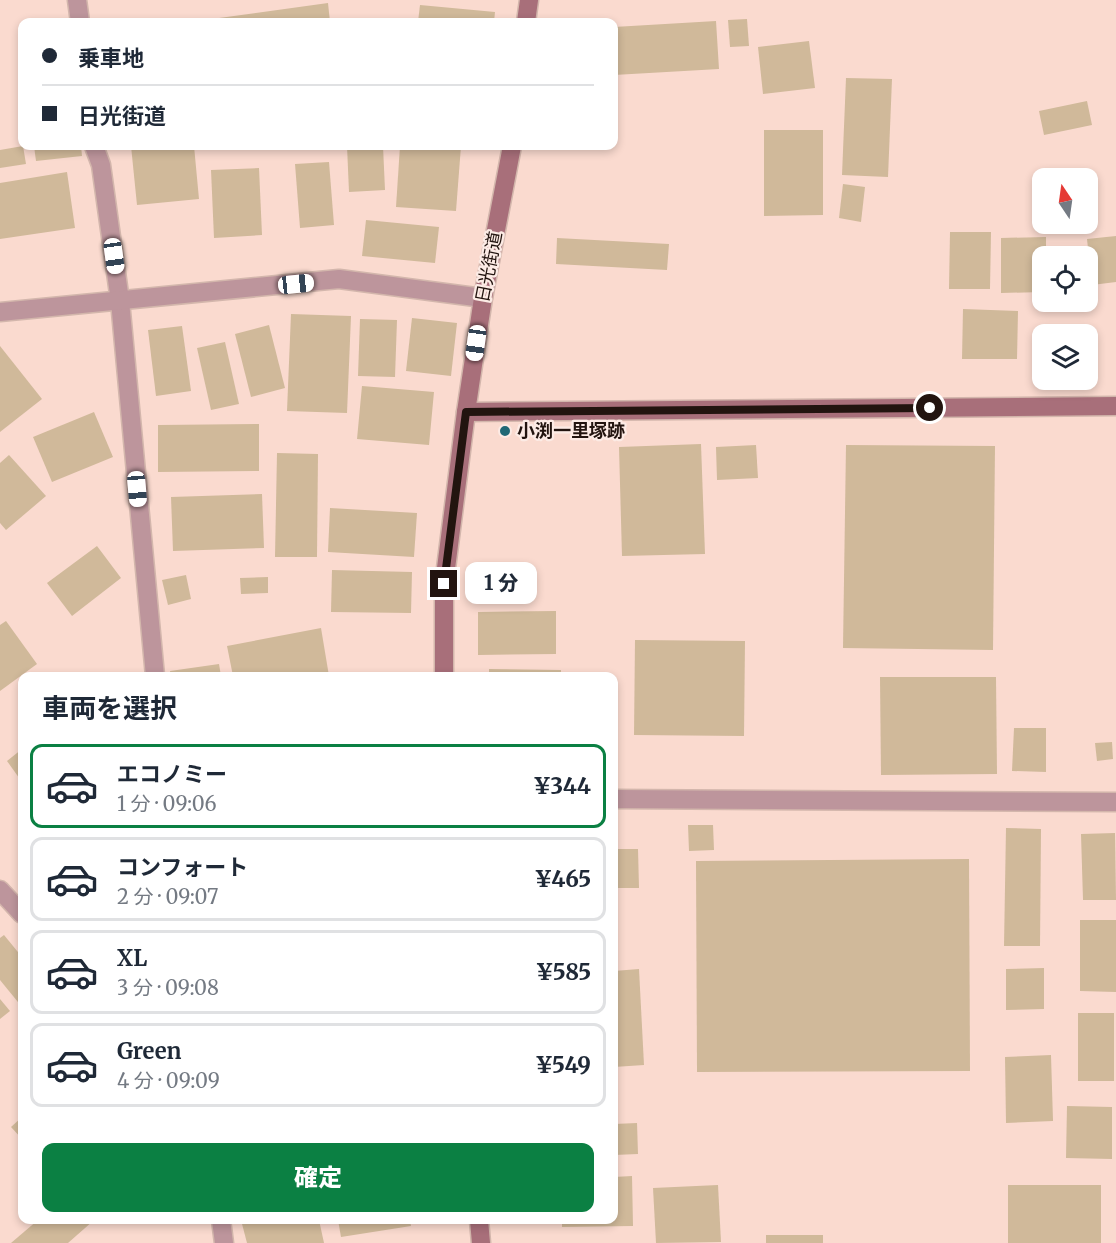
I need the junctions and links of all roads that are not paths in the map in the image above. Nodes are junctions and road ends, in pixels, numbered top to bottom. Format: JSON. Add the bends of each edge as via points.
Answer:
{"nodes":[{"id":1,"x":77,"y":0,"type":"edge"},
{"id":2,"x":529,"y":0,"type":"edge"},
{"id":3,"x":79,"y":18,"type":"edge"},
{"id":4,"x":527,"y":18,"type":"edge"},
{"id":5,"x":95,"y":150,"type":"edge"},
{"id":6,"x":511,"y":150,"type":"edge"},
{"id":7,"x":483,"y":298,"type":"junction"},
{"id":8,"x":120,"y":301,"type":"junction"},
{"id":9,"x":0,"y":312,"type":"edge"},
{"id":10,"x":1116,"y":406,"type":"edge"},
{"id":11,"x":466,"y":412,"type":"junction"},
{"id":12,"x":155,"y":672,"type":"edge"},
{"id":13,"x":444,"y":672,"type":"edge"},
{"id":14,"x":618,"y":799,"type":"edge"},
{"id":15,"x":1116,"y":802,"type":"edge"},
{"id":16,"x":0,"y":890,"type":"edge"},
{"id":17,"x":18,"y":910,"type":"edge"},
{"id":18,"x":222,"y":1224,"type":"edge"},
{"id":19,"x":479,"y":1224,"type":"edge"},
{"id":20,"x":224,"y":1243,"type":"edge"},
{"id":21,"x":481,"y":1243,"type":"edge"}],
"edges":[{"from":1,"to":3,"type":"street"},
{"from":2,"to":4,"type":"street"},
{"from":5,"to":8,"type":"street","via":[[101,165]]},
{"from":6,"to":7,"type":"street","name":"日光街道"},
{"from":7,"to":8,"type":"street","via":[[339,279]]},
{"from":7,"to":11,"type":"street","name":"日光街道"},
{"from":8,"to":9,"type":"street"},
{"from":8,"to":12,"type":"street"},
{"from":10,"to":11,"type":"street"},
{"from":11,"to":13,"type":"street","name":"日光街道","via":[[444,584]]},
{"from":14,"to":15,"type":"street"},
{"from":16,"to":17,"type":"street"},
{"from":18,"to":20,"type":"street"},
{"from":19,"to":21,"type":"street"}]}
